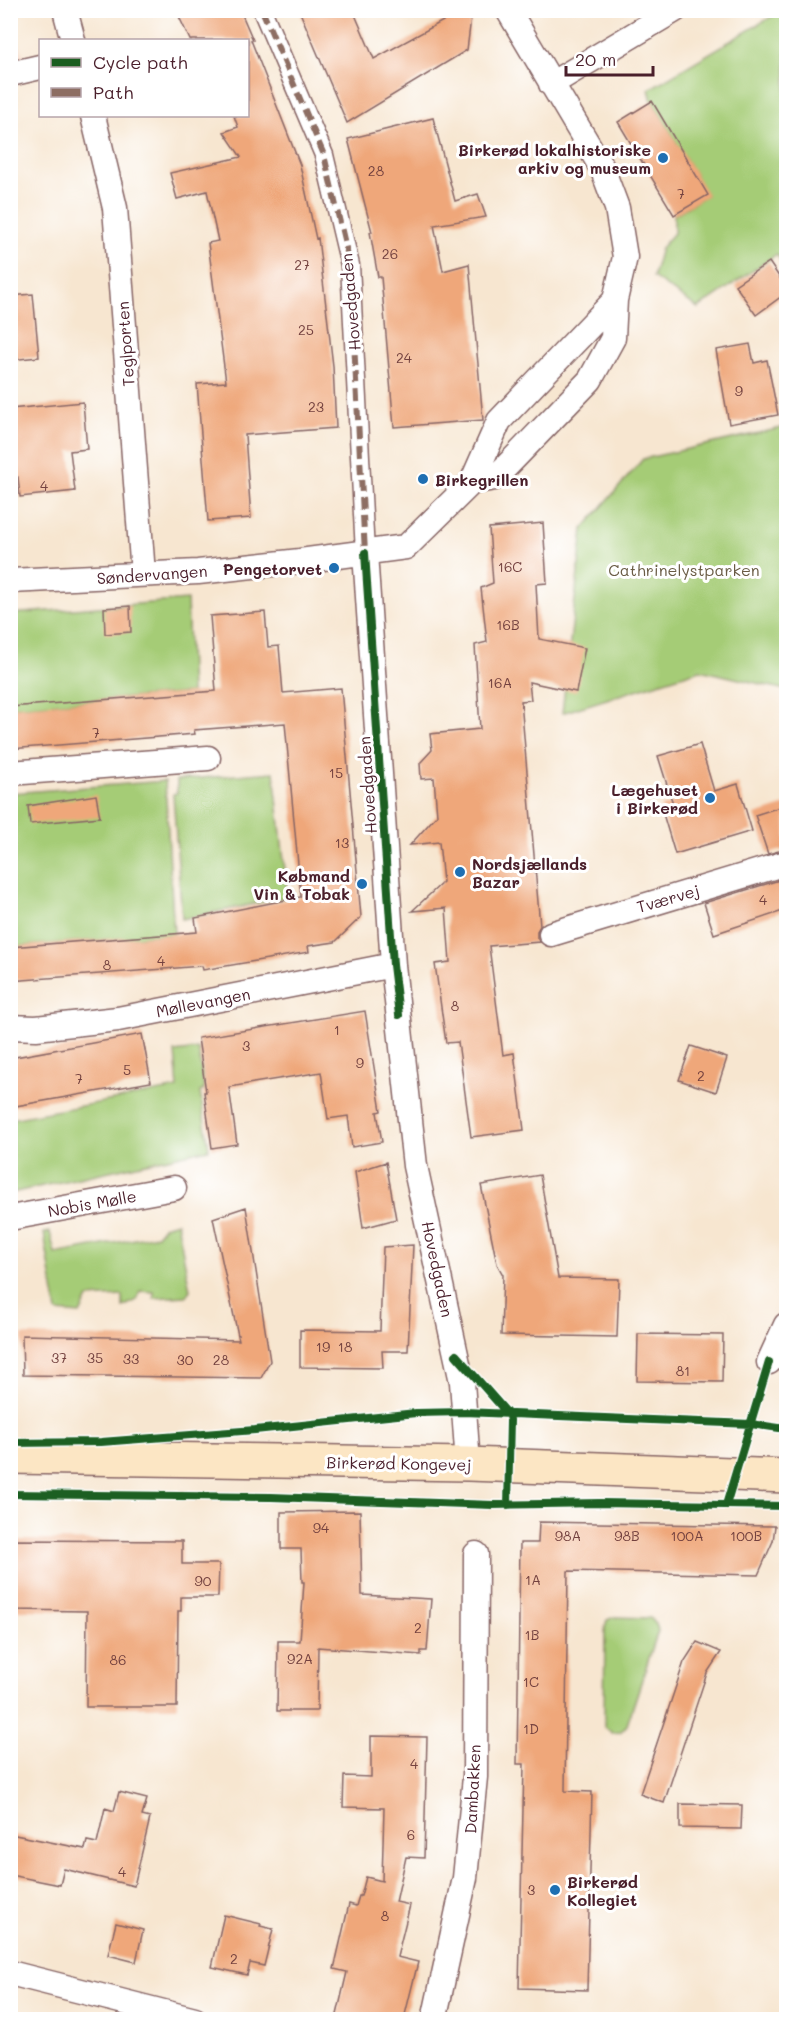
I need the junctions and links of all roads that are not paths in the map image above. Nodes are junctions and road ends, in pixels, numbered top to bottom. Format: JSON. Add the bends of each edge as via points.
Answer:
{"nodes":[{"id":1,"x":65,"y":10,"type":"edge"},
{"id":2,"x":262,"y":10,"type":"edge"},
{"id":3,"x":675,"y":10,"type":"edge"},
{"id":4,"x":512,"y":12,"type":"edge"},
{"id":5,"x":73,"y":39,"type":"edge"},
{"id":6,"x":39,"y":67,"type":"edge"},
{"id":7,"x":10,"y":74,"type":"edge"},
{"id":8,"x":551,"y":84,"type":"junction"},
{"id":9,"x":93,"y":117,"type":"edge"},
{"id":10,"x":615,"y":300,"type":"junction"},
{"id":11,"x":472,"y":482,"type":"junction"},
{"id":12,"x":365,"y":553,"type":"junction"},
{"id":13,"x":143,"y":574,"type":"junction"},
{"id":14,"x":10,"y":581,"type":"edge"},
{"id":15,"x":208,"y":758,"type":"dead end"},
{"id":16,"x":10,"y":773,"type":"edge"},
{"id":17,"x":786,"y":864,"type":"edge"},
{"id":18,"x":551,"y":934,"type":"dead end"},
{"id":19,"x":393,"y":965,"type":"junction"},
{"id":20,"x":10,"y":1027,"type":"edge"},
{"id":21,"x":174,"y":1188,"type":"dead end"},
{"id":22,"x":10,"y":1218,"type":"edge"},
{"id":23,"x":786,"y":1325,"type":"edge"},
{"id":24,"x":769,"y":1362,"type":"dead end"},
{"id":25,"x":10,"y":1457,"type":"edge"},
{"id":26,"x":468,"y":1464,"type":"junction"},
{"id":27,"x":786,"y":1476,"type":"edge"},
{"id":28,"x":476,"y":1554,"type":"dead end"},
{"id":29,"x":10,"y":1973,"type":"edge"},
{"id":30,"x":195,"y":2019,"type":"edge"},
{"id":31,"x":434,"y":2019,"type":"edge"}],
"edges":[{"from":1,"to":5,"type":"street"},
{"from":2,"to":12,"type":"street","name":"Hovedgaden","via":[[324,155],[350,265]]},
{"from":3,"to":8,"type":"street"},
{"from":4,"to":8,"type":"street"},
{"from":6,"to":7,"type":"street"},
{"from":8,"to":10,"type":"street","via":[[602,168],[617,208],[625,257]]},
{"from":9,"to":13,"type":"street","name":"Teglporten","via":[[115,208]]},
{"from":10,"to":11,"type":"street","via":[[499,421]]},
{"from":10,"to":11,"type":"street","via":[[613,338],[590,380],[495,478]]},
{"from":11,"to":12,"type":"street","name":"Søndervangen","via":[[406,547]]},
{"from":12,"to":13,"type":"street","name":"Søndervangen","via":[[210,571]]},
{"from":12,"to":19,"type":"street","name":"Hovedgaden"},
{"from":13,"to":14,"type":"street","name":"Søndervangen"},
{"from":15,"to":16,"type":"street"},
{"from":17,"to":18,"type":"street","name":"Tværvej"},
{"from":19,"to":20,"type":"street","name":"Møllevangen","via":[[118,1019]]},
{"from":19,"to":26,"type":"street","name":"Hovedgaden","via":[[415,1166],[462,1382]]},
{"from":21,"to":22,"type":"street","name":"Nobis Mølle"},
{"from":23,"to":24,"type":"street"},
{"from":25,"to":26,"type":"main road","name":"Birkerød Kongevej"},
{"from":26,"to":27,"type":"main road","name":"Birkerød Kongevej"},
{"from":28,"to":31,"type":"street","name":"Dambakken","via":[[474,1789],[465,1878]]},
{"from":29,"to":30,"type":"street"}]}
